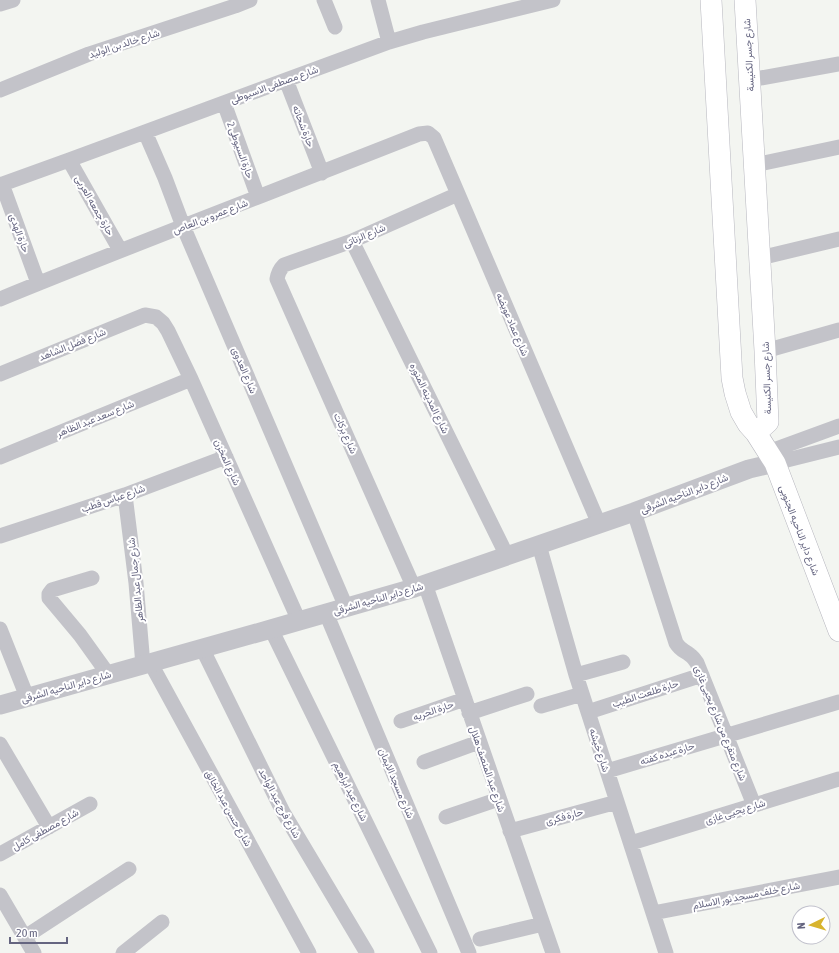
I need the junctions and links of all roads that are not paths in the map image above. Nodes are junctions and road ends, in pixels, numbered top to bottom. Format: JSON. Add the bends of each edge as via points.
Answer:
{"nodes":[{"id":1,"x":13,"y":0,"type":"edge"},
{"id":2,"x":250,"y":0,"type":"edge"},
{"id":3,"x":324,"y":0,"type":"edge"},
{"id":4,"x":378,"y":0,"type":"edge"},
{"id":5,"x":553,"y":0,"type":"edge"},
{"id":6,"x":711,"y":0,"type":"edge"},
{"id":7,"x":745,"y":0,"type":"edge"},
{"id":8,"x":0,"y":4,"type":"edge"},
{"id":9,"x":335,"y":27,"type":"dead end"},
{"id":10,"x":389,"y":42,"type":"junction"},
{"id":11,"x":839,"y":64,"type":"edge"},
{"id":12,"x":286,"y":80,"type":"junction"},
{"id":13,"x":750,"y":80,"type":"junction"},
{"id":14,"x":0,"y":90,"type":"edge"},
{"id":15,"x":224,"y":103,"type":"junction"},
{"id":16,"x":145,"y":132,"type":"junction"},
{"id":17,"x":419,"y":134,"type":"joint"},
{"id":18,"x":839,"y":147,"type":"edge"},
{"id":19,"x":69,"y":160,"type":"junction"},
{"id":20,"x":754,"y":165,"type":"junction"},
{"id":21,"x":322,"y":173,"type":"junction"},
{"id":22,"x":1,"y":184,"type":"edge"},
{"id":23,"x":458,"y":194,"type":"junction"},
{"id":24,"x":258,"y":197,"type":"junction"},
{"id":25,"x":183,"y":226,"type":"junction"},
{"id":26,"x":839,"y":239,"type":"edge"},
{"id":27,"x":352,"y":241,"type":"junction"},
{"id":28,"x":120,"y":250,"type":"junction"},
{"id":29,"x":760,"y":258,"type":"junction"},
{"id":30,"x":277,"y":279,"type":"joint"},
{"id":31,"x":38,"y":283,"type":"junction"},
{"id":32,"x":0,"y":299,"type":"edge"},
{"id":33,"x":145,"y":315,"type":"joint"},
{"id":34,"x":839,"y":330,"type":"edge"},
{"id":35,"x":765,"y":351,"type":"junction"},
{"id":36,"x":0,"y":374,"type":"edge"},
{"id":37,"x":191,"y":379,"type":"junction"},
{"id":38,"x":839,"y":426,"type":"edge"},
{"id":39,"x":756,"y":433,"type":"junction"},
{"id":40,"x":839,"y":446,"type":"edge"},
{"id":41,"x":0,"y":457,"type":"edge"},
{"id":42,"x":226,"y":457,"type":"junction"},
{"id":43,"x":771,"y":458,"type":"junction"},
{"id":44,"x":125,"y":495,"type":"junction"},
{"id":45,"x":634,"y":512,"type":"junction"},
{"id":46,"x":600,"y":524,"type":"junction"},
{"id":47,"x":0,"y":536,"type":"edge"},
{"id":48,"x":539,"y":545,"type":"junction"},
{"id":49,"x":507,"y":556,"type":"junction"},
{"id":50,"x":92,"y":578,"type":"dead end"},
{"id":51,"x":419,"y":586,"type":"junction"},
{"id":52,"x":346,"y":607,"type":"junction"},
{"id":53,"x":326,"y":613,"type":"junction"},
{"id":54,"x":299,"y":621,"type":"junction"},
{"id":55,"x":0,"y":629,"type":"edge"},
{"id":56,"x":271,"y":629,"type":"junction"},
{"id":57,"x":839,"y":631,"type":"edge"},
{"id":58,"x":202,"y":648,"type":"junction"},
{"id":59,"x":623,"y":662,"type":"dead end"},
{"id":60,"x":146,"y":663,"type":"junction"},
{"id":61,"x":108,"y":674,"type":"junction"},
{"id":62,"x":702,"y":675,"type":"junction"},
{"id":63,"x":576,"y":676,"type":"junction"},
{"id":64,"x":527,"y":694,"type":"dead end"},
{"id":65,"x":582,"y":694,"type":"junction"},
{"id":66,"x":27,"y":697,"type":"junction"},
{"id":67,"x":839,"y":702,"type":"edge"},
{"id":68,"x":0,"y":704,"type":"edge"},
{"id":69,"x":467,"y":706,"type":"junction"},
{"id":70,"x":541,"y":706,"type":"dead end"},
{"id":71,"x":588,"y":712,"type":"junction"},
{"id":72,"x":401,"y":721,"type":"dead end"},
{"id":73,"x":726,"y":736,"type":"junction"},
{"id":74,"x":479,"y":742,"type":"junction"},
{"id":75,"x":0,"y":744,"type":"edge"},
{"id":76,"x":424,"y":762,"type":"dead end"},
{"id":77,"x":607,"y":771,"type":"junction"},
{"id":78,"x":839,"y":778,"type":"edge"},
{"id":79,"x":499,"y":799,"type":"junction"},
{"id":80,"x":617,"y":802,"type":"junction"},
{"id":81,"x":90,"y":804,"type":"dead end"},
{"id":82,"x":754,"y":805,"type":"junction"},
{"id":83,"x":446,"y":817,"type":"dead end"},
{"id":84,"x":49,"y":827,"type":"junction"},
{"id":85,"x":510,"y":831,"type":"junction"},
{"id":86,"x":631,"y":843,"type":"junction"},
{"id":87,"x":0,"y":854,"type":"edge"},
{"id":88,"x":129,"y":870,"type":"dead end"},
{"id":89,"x":839,"y":877,"type":"edge"},
{"id":90,"x":0,"y":895,"type":"edge"},
{"id":91,"x":653,"y":913,"type":"junction"},
{"id":92,"x":162,"y":922,"type":"dead end"},
{"id":93,"x":543,"y":924,"type":"junction"},
{"id":94,"x":25,"y":937,"type":"junction"},
{"id":95,"x":480,"y":939,"type":"dead end"},
{"id":96,"x":34,"y":953,"type":"edge"},
{"id":97,"x":123,"y":953,"type":"edge"},
{"id":98,"x":309,"y":953,"type":"edge"},
{"id":99,"x":368,"y":953,"type":"edge"},
{"id":100,"x":430,"y":953,"type":"edge"},
{"id":101,"x":468,"y":953,"type":"edge"},
{"id":102,"x":553,"y":953,"type":"edge"},
{"id":103,"x":666,"y":953,"type":"edge"}],
"edges":[{"from":1,"to":8,"type":"street"},
{"from":2,"to":14,"type":"street","name":"شارع خالد بن الوليد","via":[[89,54]]},
{"from":3,"to":9,"type":"street"},
{"from":4,"to":10,"type":"street"},
{"from":5,"to":10,"type":"street","name":"شارع مصطفى الاسيوطى"},
{"from":6,"to":39,"type":"main road","via":[[732,378],[741,412]]},
{"from":7,"to":13,"type":"main road","name":"شارع جسر الكنيسة"},
{"from":10,"to":12,"type":"street","name":"شارع مصطفى الاسيوطى"},
{"from":11,"to":13,"type":"street"},
{"from":12,"to":15,"type":"street","name":"شارع مصطفى الاسيوطى"},
{"from":12,"to":21,"type":"street","name":"حارة شحاته"},
{"from":13,"to":20,"type":"main road","name":"شارع جسر الكنيسة"},
{"from":15,"to":16,"type":"street","name":"شارع مصطفى الاسيوطى"},
{"from":15,"to":24,"type":"street","name":"حارة السيوطى 2"},
{"from":16,"to":19,"type":"street","name":"شارع مصطفى الاسيوطى"},
{"from":16,"to":25,"type":"street","name":"شارع العدوى"},
{"from":17,"to":21,"type":"street","name":"شارع عمرو بن العاص"},
{"from":17,"to":23,"type":"street","name":"شارع عماد عويضه","via":[[428,133],[434,138]]},
{"from":18,"to":20,"type":"street"},
{"from":19,"to":22,"type":"street","name":"شارع مصطفى الاسيوطى"},
{"from":19,"to":28,"type":"street","name":"حارة جمعه العربى"},
{"from":20,"to":29,"type":"main road","name":"شارع جسر الكنيسة"},
{"from":21,"to":24,"type":"street","name":"شارع عمرو بن العاص"},
{"from":22,"to":31,"type":"street","name":"حارة الهدى"},
{"from":23,"to":27,"type":"street","name":"شارع الزناتى"},
{"from":23,"to":46,"type":"street","name":"شارع عماد عويضه"},
{"from":24,"to":25,"type":"street","name":"شارع عمرو بن العاص"},
{"from":25,"to":28,"type":"street","name":"شارع عمرو بن العاص"},
{"from":25,"to":52,"type":"street","name":"شارع العدوى"},
{"from":26,"to":29,"type":"street"},
{"from":27,"to":30,"type":"street","name":"شارع الزناتى","via":[[284,265]]},
{"from":27,"to":49,"type":"street","name":"شارع المدينه المنوره"},
{"from":28,"to":31,"type":"street","name":"شارع عمرو بن العاص"},
{"from":29,"to":35,"type":"main road","name":"شارع جسر الكنيسة"},
{"from":30,"to":51,"type":"street","name":"شارع بركات"},
{"from":31,"to":32,"type":"street","name":"شارع عمرو بن العاص"},
{"from":33,"to":36,"type":"street","name":"شارع فضل الشاهد"},
{"from":33,"to":37,"type":"street","name":"شارع المخزن","via":[[156,317],[163,323]]},
{"from":34,"to":35,"type":"street"},
{"from":35,"to":39,"type":"main road","name":"شارع جسر الكنيسة","via":[[768,422]]},
{"from":37,"to":41,"type":"street","name":"شارع سعد عبد الظاهر"},
{"from":37,"to":42,"type":"street","name":"شارع المخزن"},
{"from":38,"to":43,"type":"street","name":"شارع داير الناحيه الشرقى"},
{"from":39,"to":43,"type":"main road","name":"شارع داير الناحيه الجنوبى"},
{"from":40,"to":43,"type":"street","name":"شارع داير الناحيه الشرقى"},
{"from":42,"to":44,"type":"street","name":"شارع عباس قطب"},
{"from":42,"to":54,"type":"street","name":"شارع المخزن"},
{"from":43,"to":45,"type":"street","name":"شارع داير الناحيه الشرقى","via":[[749,469]]},
{"from":43,"to":57,"type":"main road","name":"شارع داير الناحيه الجنوبى"},
{"from":44,"to":47,"type":"street","name":"شارع عباس قطب"},
{"from":44,"to":60,"type":"street","name":"شارع جمال عبد الظاهر"},
{"from":45,"to":46,"type":"street","name":"شارع داير الناحيه الشرقى"},
{"from":45,"to":62,"type":"street","name":"شارع متفرع من شارع يحيى غازى","via":[[676,643],[693,657]]},
{"from":46,"to":48,"type":"street","name":"شارع داير الناحيه الشرقى"},
{"from":48,"to":49,"type":"street","name":"شارع داير الناحيه الشرقى"},
{"from":48,"to":63,"type":"street","name":"شارع خيشه"},
{"from":49,"to":51,"type":"street","name":"شارع داير الناحيه الشرقى"},
{"from":50,"to":61,"type":"street","via":[[52,590],[49,598]]},
{"from":51,"to":52,"type":"street","name":"شارع داير الناحيه الشرقى"},
{"from":51,"to":69,"type":"street","name":"شارع عبد المنصف هلال"},
{"from":52,"to":53,"type":"street","name":"شارع داير الناحيه الشرقى"},
{"from":53,"to":54,"type":"street","name":"شارع داير الناحيه الشرقى"},
{"from":53,"to":101,"type":"street","name":"شارع مسجد الايمان"},
{"from":54,"to":56,"type":"street","name":"شارع داير الناحيه الشرقى"},
{"from":55,"to":66,"type":"street"},
{"from":56,"to":58,"type":"street","name":"شارع داير الناحيه الشرقى"},
{"from":56,"to":100,"type":"street","name":"شارع عيد ابراهيم"},
{"from":58,"to":60,"type":"street","name":"شارع داير الناحيه الشرقى"},
{"from":58,"to":99,"type":"street","name":"شارع فرج عبد الواحد","via":[[283,812]]},
{"from":59,"to":63,"type":"street"},
{"from":60,"to":61,"type":"street","name":"شارع داير الناحيه الشرقى"},
{"from":60,"to":98,"type":"street","name":"شارع حسن عبد الخالق"},
{"from":61,"to":66,"type":"street","name":"شارع داير الناحيه الشرقى"},
{"from":62,"to":71,"type":"street","name":"حارة طلعت الطيب"},
{"from":62,"to":73,"type":"street","name":"شارع متفرع من شارع يحيى غازى"},
{"from":63,"to":65,"type":"street","name":"شارع خيشه"},
{"from":64,"to":69,"type":"street","name":"حارة الحريه"},
{"from":65,"to":70,"type":"street"},
{"from":65,"to":71,"type":"street","name":"شارع خيشه"},
{"from":66,"to":68,"type":"street","name":"شارع داير الناحيه الشرقى"},
{"from":67,"to":73,"type":"street","name":"حارة عبده كفته"},
{"from":69,"to":72,"type":"street","name":"حارة الحريه"},
{"from":69,"to":74,"type":"street","name":"شارع عبد المنصف هلال"},
{"from":71,"to":77,"type":"street","name":"شارع خيشه"},
{"from":73,"to":77,"type":"street","name":"حارة عبده كفته"},
{"from":73,"to":82,"type":"street","name":"شارع متفرع من شارع يحيى غازى"},
{"from":74,"to":76,"type":"street"},
{"from":74,"to":79,"type":"street","name":"شارع عبد المنصف هلال"},
{"from":75,"to":84,"type":"street"},
{"from":77,"to":80,"type":"street","name":"شارع خيشه"},
{"from":78,"to":82,"type":"street","name":"شارع يحيى غازى"},
{"from":79,"to":83,"type":"street"},
{"from":79,"to":85,"type":"street","name":"شارع عبد المنصف هلال"},
{"from":80,"to":85,"type":"street","name":"حارة فكرى"},
{"from":80,"to":86,"type":"street","name":"شارع خيشه"},
{"from":81,"to":84,"type":"street","name":"شارع مصطفى كامل"},
{"from":82,"to":86,"type":"street","name":"شارع يحيى غازى"},
{"from":84,"to":87,"type":"street","name":"شارع مصطفى كامل"},
{"from":85,"to":93,"type":"street","name":"شارع عبد المنصف هلال"},
{"from":86,"to":91,"type":"street","name":"شارع خيشه"},
{"from":88,"to":94,"type":"street"},
{"from":89,"to":91,"type":"street","name":"شارع خلف مسجد نور الاسلام"},
{"from":90,"to":94,"type":"street"},
{"from":91,"to":103,"type":"street","name":"شارع خيشه"},
{"from":92,"to":97,"type":"street"},
{"from":93,"to":95,"type":"street"},
{"from":93,"to":102,"type":"street","name":"شارع عبد المنصف هلال"},
{"from":94,"to":96,"type":"street"}]}
